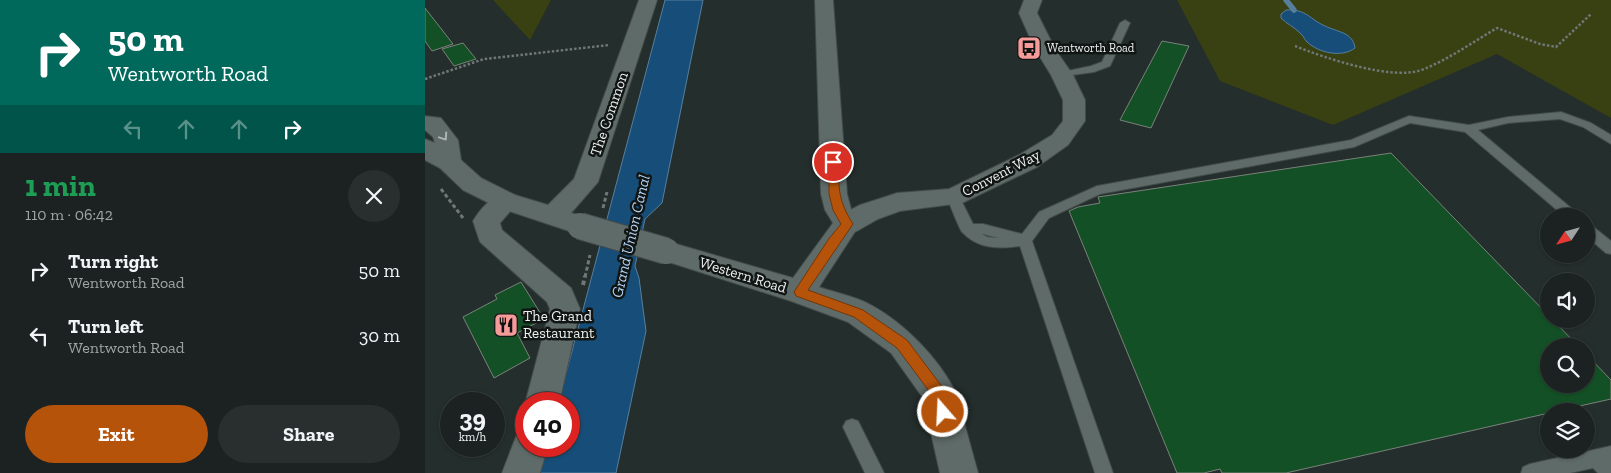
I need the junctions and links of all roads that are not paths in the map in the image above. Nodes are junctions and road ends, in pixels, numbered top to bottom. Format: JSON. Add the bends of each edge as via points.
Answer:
{"nodes":[{"id":1,"x":648,"y":0,"type":"edge"},
{"id":2,"x":824,"y":0,"type":"edge"},
{"id":3,"x":1033,"y":0,"type":"edge"},
{"id":4,"x":1125,"y":23,"type":"dead end"},
{"id":5,"x":1062,"y":75,"type":"junction"},
{"id":6,"x":425,"y":123,"type":"edge"},
{"id":7,"x":1469,"y":129,"type":"junction"},
{"id":8,"x":1611,"y":140,"type":"edge"},
{"id":9,"x":425,"y":146,"type":"edge"},
{"id":10,"x":449,"y":162,"type":"junction"},
{"id":11,"x":953,"y":198,"type":"junction"},
{"id":12,"x":506,"y":201,"type":"junction"},
{"id":13,"x":1563,"y":208,"type":"edge"},
{"id":14,"x":552,"y":217,"type":"junction"},
{"id":15,"x":847,"y":224,"type":"junction"},
{"id":16,"x":1595,"y":236,"type":"edge"},
{"id":17,"x":1025,"y":240,"type":"junction"},
{"id":18,"x":1611,"y":249,"type":"edge"},
{"id":19,"x":800,"y":292,"type":"junction"},
{"id":20,"x":545,"y":392,"type":"edge"},
{"id":21,"x":852,"y":427,"type":"dead end"},
{"id":22,"x":526,"y":457,"type":"edge"},
{"id":23,"x":1604,"y":457,"type":"edge"},
{"id":24,"x":954,"y":472,"type":"edge"},
{"id":25,"x":521,"y":473,"type":"edge"},
{"id":26,"x":875,"y":473,"type":"edge"},
{"id":27,"x":1104,"y":473,"type":"edge"},
{"id":28,"x":1530,"y":473,"type":"edge"},
{"id":29,"x":1609,"y":473,"type":"edge"}],
"edges":[{"from":1,"to":14,"type":"street","name":"The Common","via":[[585,182]]},
{"from":2,"to":15,"type":"street","via":[[834,194],[838,210]]},
{"from":3,"to":5,"type":"street","name":"Convent Way","via":[[1028,13]]},
{"from":4,"to":5,"type":"lane","via":[[1106,64]]},
{"from":5,"to":11,"type":"street","name":"Convent Way","via":[[1074,100],[1074,121],[1060,140],[1028,162]]},
{"from":6,"to":10,"type":"street","one_way":true,"via":[[433,123],[445,135],[449,144]]},
{"from":7,"to":8,"type":"lane","via":[[1508,120],[1561,115],[1587,125]]},
{"from":7,"to":13,"type":"lane"},
{"from":7,"to":17,"type":"lane","via":[[1409,119],[1354,143],[1097,190],[1044,215]]},
{"from":9,"to":10,"type":"street","name":"Western Road","via":[[432,154]]},
{"from":10,"to":12,"type":"street","name":"Western Road","via":[[472,184]]},
{"from":11,"to":15,"type":"street","name":"Convent Way","via":[[897,202]]},
{"from":11,"to":17,"type":"lane","via":[[967,229],[977,239],[984,242]]},
{"from":12,"to":14,"type":"street","name":"Western Road"},
{"from":12,"to":20,"type":"street","via":[[486,221],[490,235],[560,296],[565,309]]},
{"from":14,"to":19,"type":"street","name":"Western Road","bridge":true},
{"from":15,"to":19,"type":"street"},
{"from":16,"to":18,"type":"lane"},
{"from":17,"to":27,"type":"lane"},
{"from":19,"to":24,"type":"street","name":"Western Road","via":[[859,313],[902,344],[939,393]]},
{"from":21,"to":26,"type":"lane"},
{"from":22,"to":25,"type":"street"},
{"from":23,"to":28,"type":"lane"},
{"from":23,"to":29,"type":"lane"}]}
